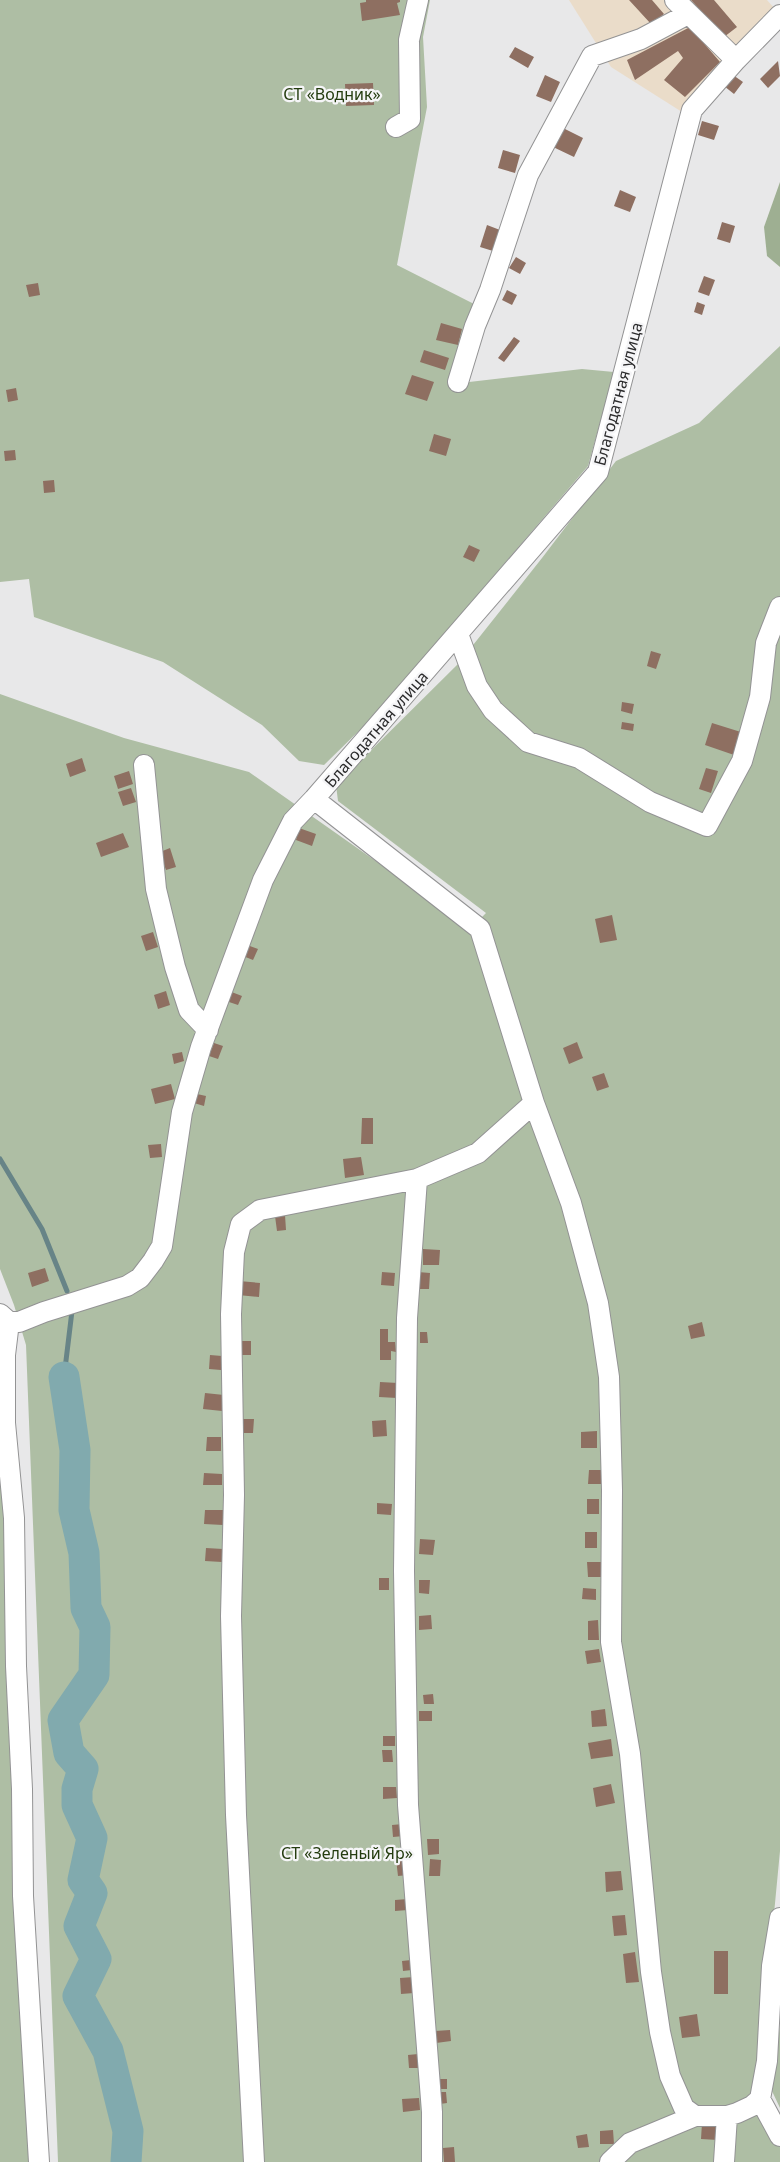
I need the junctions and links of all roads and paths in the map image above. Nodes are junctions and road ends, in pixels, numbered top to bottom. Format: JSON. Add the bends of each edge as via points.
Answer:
{"nodes":[{"id":1,"x":418,"y":0,"type":"edge"},
{"id":2,"x":778,"y":0,"type":"edge"},
{"id":3,"x":780,"y":3,"type":"edge"},
{"id":4,"x":682,"y":7,"type":"edge"},
{"id":5,"x":780,"y":15,"type":"edge"},
{"id":6,"x":736,"y":60,"type":"junction"},
{"id":7,"x":396,"y":128,"type":"dead end"},
{"id":8,"x":458,"y":382,"type":"dead end"},
{"id":9,"x":780,"y":607,"type":"edge"},
{"id":10,"x":458,"y":634,"type":"junction"},
{"id":11,"x":144,"y":765,"type":"dead end"},
{"id":12,"x":314,"y":800,"type":"junction"},
{"id":13,"x":208,"y":1030,"type":"junction"},
{"id":14,"x":534,"y":1102,"type":"junction"},
{"id":15,"x":417,"y":1179,"type":"junction"},
{"id":16,"x":5,"y":1318,"type":"edge"},
{"id":17,"x":780,"y":1918,"type":"edge"},
{"id":18,"x":760,"y":2099,"type":"junction"},
{"id":19,"x":695,"y":2116,"type":"junction"},
{"id":20,"x":727,"y":2116,"type":"junction"},
{"id":21,"x":780,"y":2136,"type":"edge"},
{"id":22,"x":40,"y":2162,"type":"edge"},
{"id":23,"x":254,"y":2162,"type":"edge"},
{"id":24,"x":432,"y":2162,"type":"edge"},
{"id":25,"x":610,"y":2162,"type":"edge"},
{"id":26,"x":724,"y":2162,"type":"edge"}],
"edges":[{"from":1,"to":7,"type":"street","via":[[409,40],[410,119]]},
{"from":2,"to":3,"type":"street"},
{"from":4,"to":6,"type":"street"},
{"from":4,"to":8,"type":"street","via":[[641,39],[592,56],[528,175]]},
{"from":5,"to":6,"type":"street","name":"Благодатная улица"},
{"from":6,"to":10,"type":"street","name":"Благодатная улица","via":[[692,110],[598,472]]},
{"from":9,"to":10,"type":"street","via":[[766,643],[760,697],[742,761],[707,826],[650,802],[579,758],[528,742],[492,710],[477,686]]},
{"from":10,"to":12,"type":"street","name":"Благодатная улица"},
{"from":11,"to":13,"type":"street","via":[[156,889],[189,1010]]},
{"from":12,"to":13,"type":"street","name":"Благодатная улица","via":[[293,821],[263,880]]},
{"from":12,"to":14,"type":"street","via":[[480,929]]},
{"from":13,"to":16,"type":"street","name":"Благодатная улица","via":[[182,1112],[162,1246],[153,1261],[140,1278],[127,1286],[19,1322]]},
{"from":14,"to":15,"type":"street","via":[[478,1153]]},
{"from":14,"to":19,"type":"street","via":[[571,1203],[598,1303],[609,1387],[611,1642],[630,1754],[651,1972],[660,2032],[670,2076],[684,2108]]},
{"from":15,"to":23,"type":"street","via":[[260,1210],[241,1224],[234,1252],[231,1314],[232,1646],[236,1815]]},
{"from":15,"to":24,"type":"street","via":[[407,1318],[404,1571],[408,1805],[432,2112]]},
{"from":16,"to":22,"type":"street","via":[[5,1423],[14,1518],[23,1896]]},
{"from":17,"to":18,"type":"street","via":[[772,1966],[767,2061]]},
{"from":18,"to":20,"type":"street","via":[[737,2114]]},
{"from":18,"to":21,"type":"street"},
{"from":19,"to":20,"type":"street"},
{"from":19,"to":25,"type":"street","via":[[630,2143]]},
{"from":20,"to":26,"type":"street"}]}
